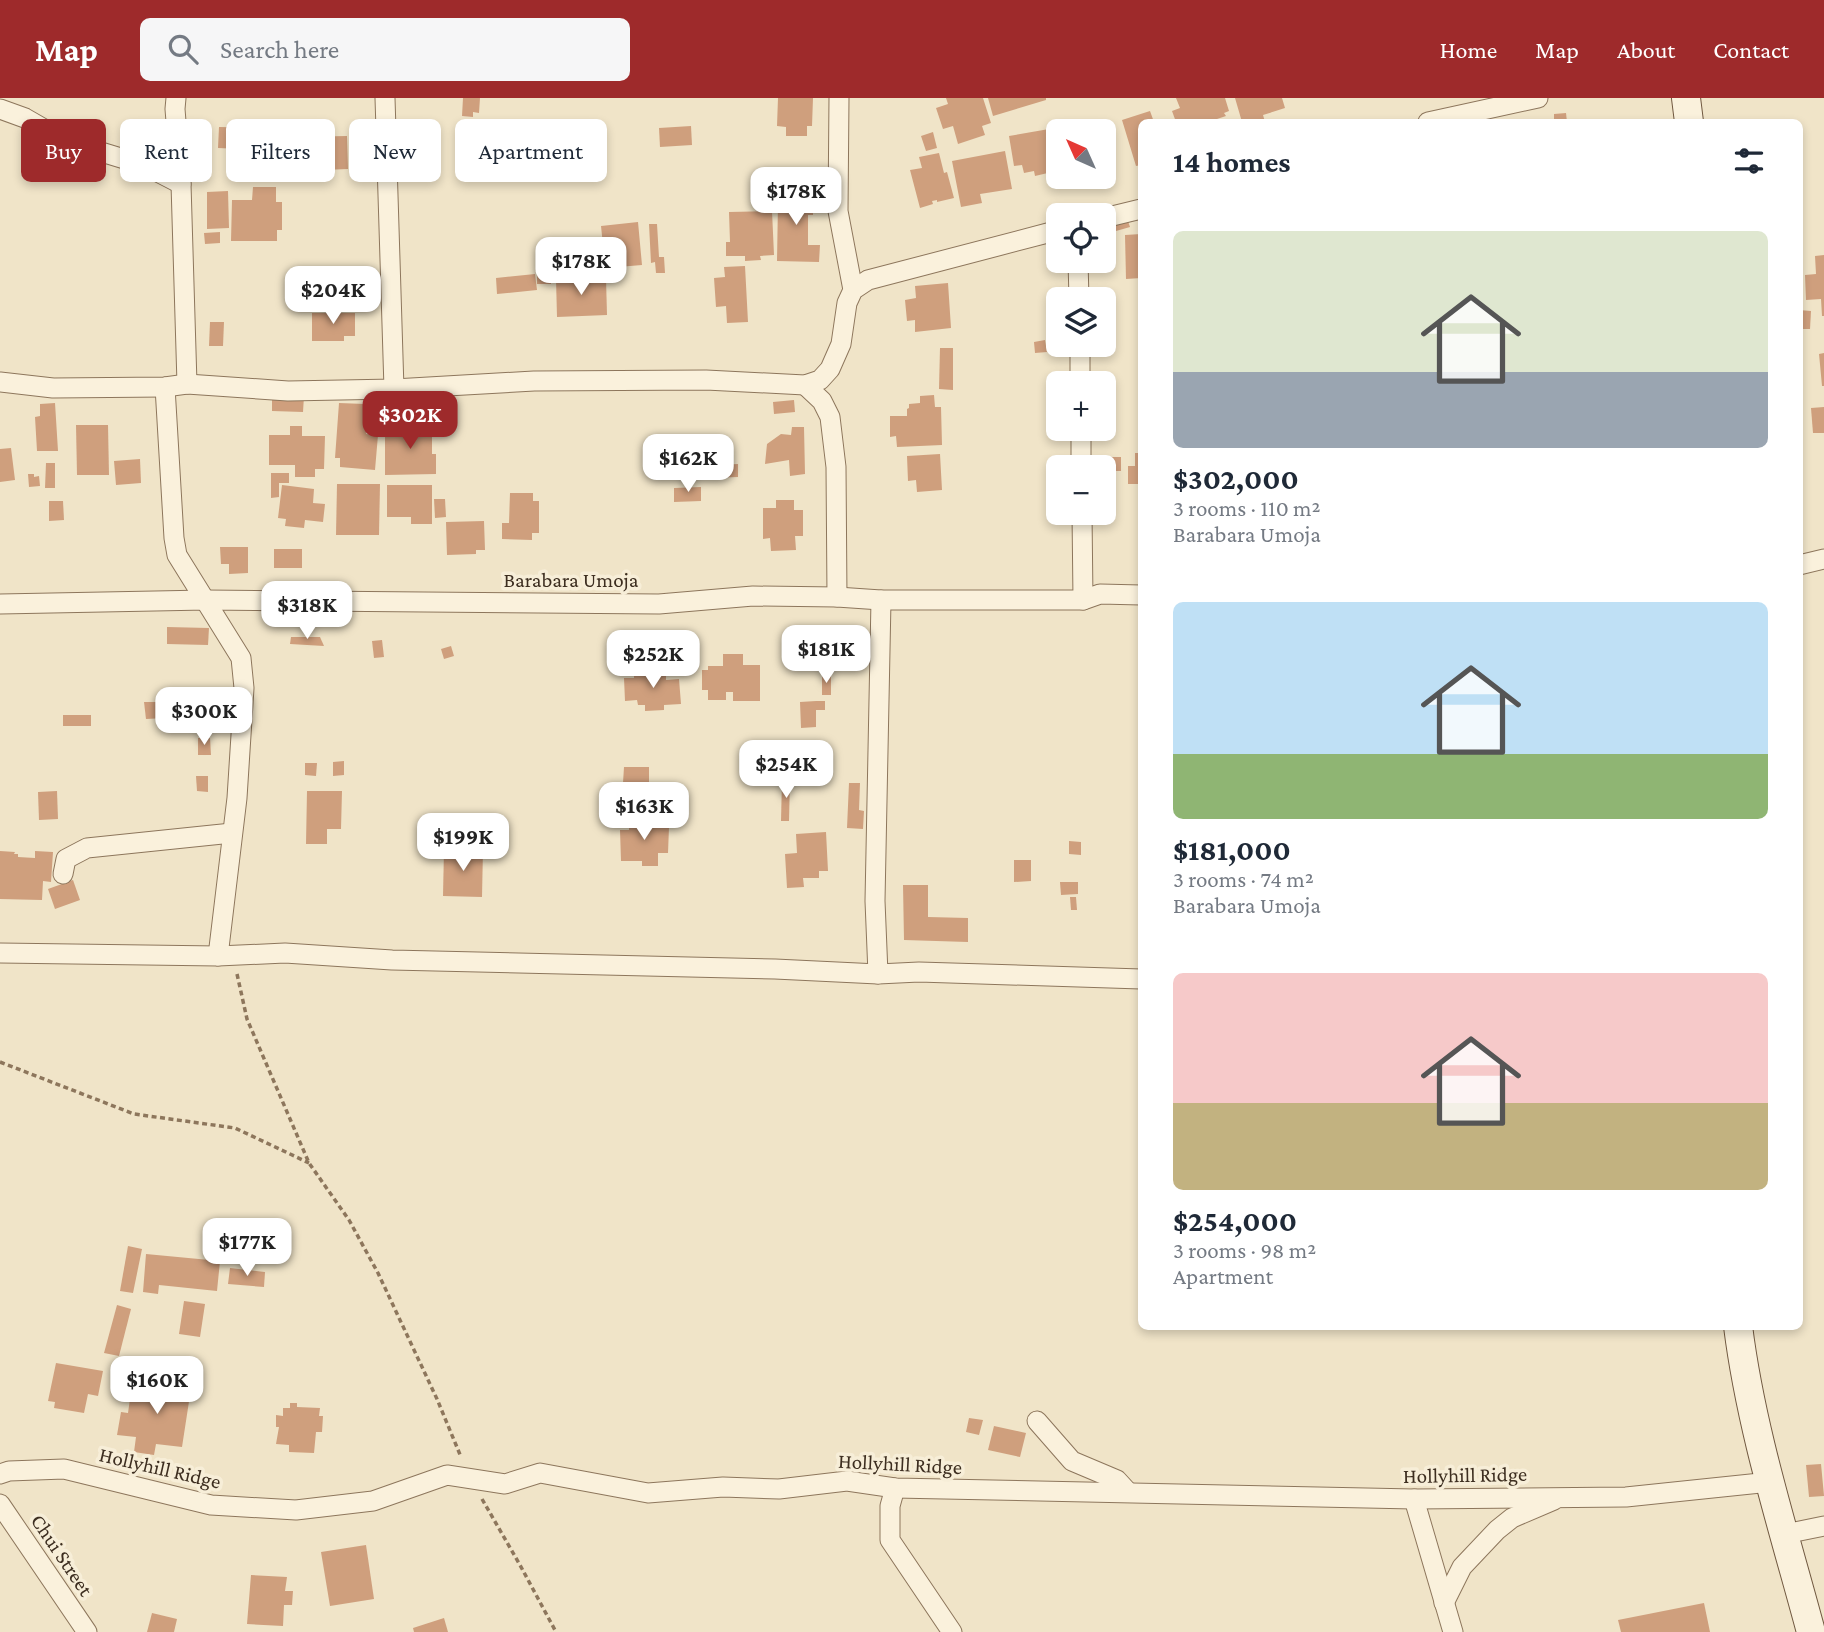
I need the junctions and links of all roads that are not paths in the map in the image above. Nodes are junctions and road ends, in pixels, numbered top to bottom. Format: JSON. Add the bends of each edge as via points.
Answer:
{"nodes":[{"id":1,"x":176,"y":98,"type":"edge"},
{"id":2,"x":385,"y":98,"type":"edge"},
{"id":3,"x":839,"y":98,"type":"edge"},
{"id":4,"x":1538,"y":98,"type":"edge"},
{"id":5,"x":1686,"y":98,"type":"edge"},
{"id":6,"x":0,"y":109,"type":"edge"},
{"id":7,"x":1452,"y":119,"type":"edge"},
{"id":8,"x":1689,"y":119,"type":"edge"},
{"id":9,"x":181,"y":184,"type":"junction"},
{"id":10,"x":1138,"y":210,"type":"edge"},
{"id":11,"x":1116,"y":215,"type":"edge"},
{"id":12,"x":1046,"y":233,"type":"edge"},
{"id":13,"x":853,"y":290,"type":"junction"},
{"id":14,"x":0,"y":382,"type":"edge"},
{"id":15,"x":813,"y":383,"type":"junction"},
{"id":16,"x":187,"y":384,"type":"junction"},
{"id":17,"x":165,"y":387,"type":"junction"},
{"id":18,"x":394,"y":388,"type":"junction"},
{"id":19,"x":1082,"y":525,"type":"edge"},
{"id":20,"x":1824,"y":559,"type":"edge"},
{"id":21,"x":1803,"y":564,"type":"edge"},
{"id":22,"x":1138,"y":595,"type":"edge"},
{"id":23,"x":837,"y":597,"type":"junction"},
{"id":24,"x":206,"y":600,"type":"junction"},
{"id":25,"x":881,"y":600,"type":"junction"},
{"id":26,"x":1083,"y":600,"type":"junction"},
{"id":27,"x":0,"y":604,"type":"edge"},
{"id":28,"x":232,"y":833,"type":"junction"},
{"id":29,"x":63,"y":874,"type":"dead end"},
{"id":30,"x":0,"y":953,"type":"edge"},
{"id":31,"x":225,"y":956,"type":"junction"},
{"id":32,"x":878,"y":974,"type":"junction"},
{"id":33,"x":1138,"y":979,"type":"edge"},
{"id":34,"x":1739,"y":1330,"type":"edge"},
{"id":35,"x":1037,"y":1421,"type":"dead end"},
{"id":36,"x":0,"y":1474,"type":"edge"},
{"id":37,"x":1770,"y":1482,"type":"junction"},
{"id":38,"x":895,"y":1488,"type":"junction"},
{"id":39,"x":1128,"y":1492,"type":"junction"},
{"id":40,"x":1564,"y":1496,"type":"junction"},
{"id":41,"x":1414,"y":1499,"type":"junction"},
{"id":42,"x":0,"y":1504,"type":"edge"},
{"id":43,"x":1824,"y":1526,"type":"edge"},
{"id":44,"x":1785,"y":1534,"type":"junction"},
{"id":45,"x":1444,"y":1604,"type":"junction"},
{"id":46,"x":1448,"y":1631,"type":"edge"},
{"id":47,"x":87,"y":1632,"type":"edge"},
{"id":48,"x":952,"y":1632,"type":"edge"},
{"id":49,"x":1811,"y":1632,"type":"edge"}],
"edges":[{"from":1,"to":9,"type":"street"},
{"from":2,"to":18,"type":"street"},
{"from":3,"to":13,"type":"street","via":[[838,211]]},
{"from":4,"to":7,"type":"street"},
{"from":5,"to":8,"type":"street"},
{"from":6,"to":9,"type":"street","via":[[65,141],[144,165]]},
{"from":9,"to":16,"type":"street"},
{"from":10,"to":11,"type":"street"},
{"from":12,"to":13,"type":"street","via":[[868,280]]},
{"from":13,"to":15,"type":"street","via":[[841,344],[830,369]]},
{"from":14,"to":17,"type":"street","via":[[53,388]]},
{"from":15,"to":18,"type":"street","via":[[534,381]]},
{"from":15,"to":23,"type":"street","via":[[830,417],[836,467]]},
{"from":16,"to":17,"type":"street"},
{"from":16,"to":18,"type":"street","via":[[288,391]]},
{"from":17,"to":24,"type":"street","via":[[177,555]]},
{"from":19,"to":26,"type":"street"},
{"from":20,"to":21,"type":"street"},
{"from":22,"to":26,"type":"street","name":"Barabara Umoja","via":[[1100,594]]},
{"from":23,"to":24,"type":"street","name":"Barabara Umoja","via":[[752,596],[659,604]]},
{"from":23,"to":25,"type":"street","name":"Barabara Umoja"},
{"from":24,"to":27,"type":"street","name":"Barabara Umoja"},
{"from":24,"to":28,"type":"street","via":[[241,658],[244,688]]},
{"from":25,"to":26,"type":"street","name":"Barabara Umoja"},
{"from":25,"to":32,"type":"street","via":[[875,901]]},
{"from":28,"to":29,"type":"street","via":[[86,848],[66,859]]},
{"from":28,"to":31,"type":"street"},
{"from":30,"to":31,"type":"street"},
{"from":31,"to":32,"type":"street","via":[[285,953]]},
{"from":32,"to":33,"type":"street"},
{"from":34,"to":37,"type":"street"},
{"from":35,"to":39,"type":"street","via":[[1072,1461],[1117,1480]]},
{"from":36,"to":38,"type":"street","name":"Hollyhill Ridge","via":[[64,1469],[211,1505],[296,1510],[373,1501],[447,1475],[505,1484],[540,1472],[648,1493],[723,1487],[779,1489],[847,1481]]},
{"from":37,"to":40,"type":"street","name":"Hollyhill Ridge","via":[[1626,1497]]},
{"from":37,"to":44,"type":"street"},
{"from":38,"to":39,"type":"street","name":"Hollyhill Ridge"},
{"from":38,"to":48,"type":"street","via":[[890,1540]]},
{"from":39,"to":41,"type":"street","name":"Hollyhill Ridge"},
{"from":40,"to":41,"type":"street","name":"Hollyhill Ridge"},
{"from":40,"to":45,"type":"street","via":[[1512,1518],[1497,1530],[1462,1567]]},
{"from":41,"to":45,"type":"street"},
{"from":42,"to":47,"type":"street","name":"Chui Street"},
{"from":43,"to":44,"type":"street"},
{"from":44,"to":49,"type":"street"},
{"from":45,"to":46,"type":"street"}]}
